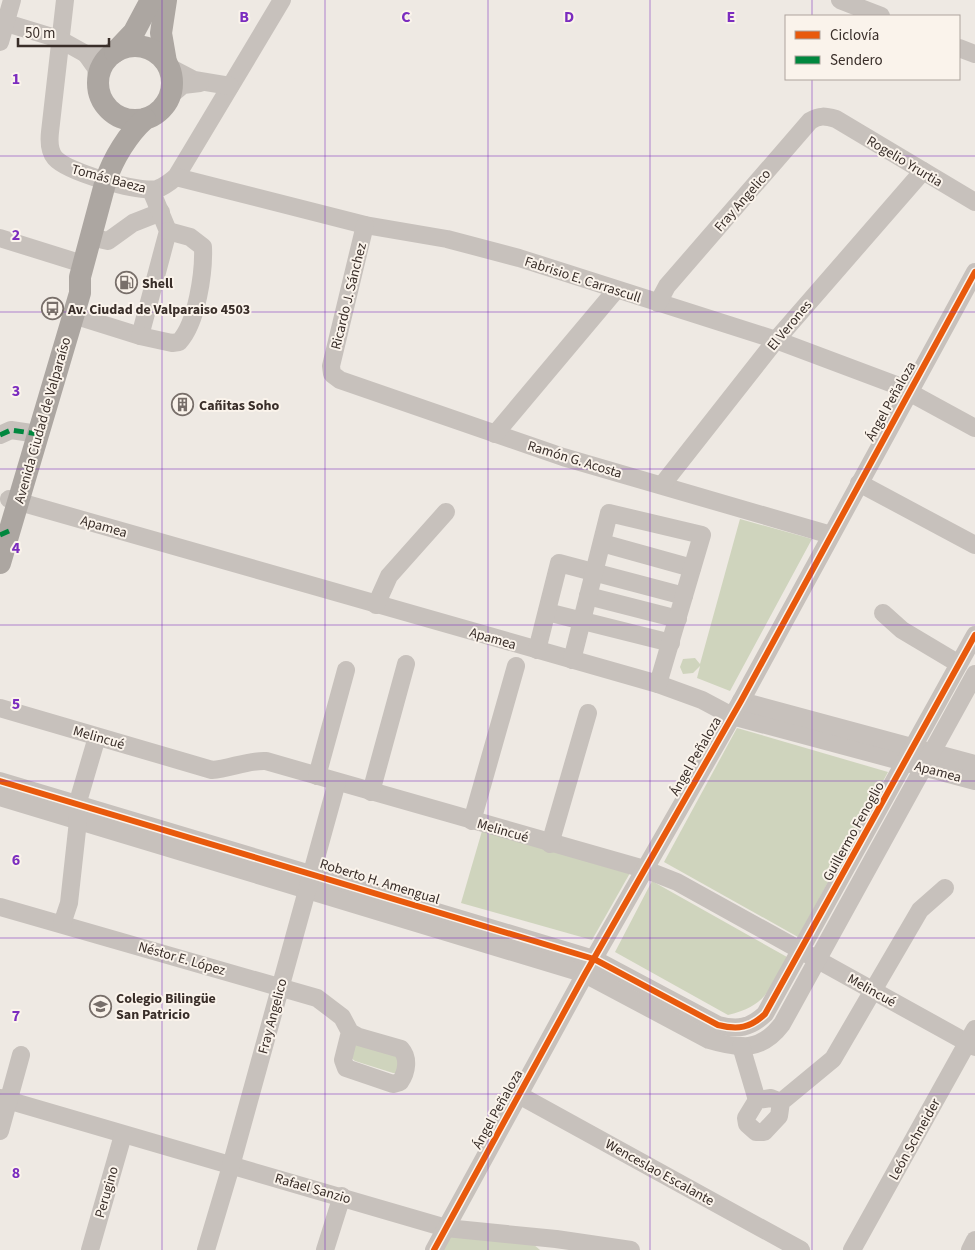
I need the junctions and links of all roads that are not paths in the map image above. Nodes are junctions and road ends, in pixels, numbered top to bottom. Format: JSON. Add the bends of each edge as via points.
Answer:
{"nodes":[{"id":1,"x":12,"y":0,"type":"edge"},
{"id":2,"x":65,"y":0,"type":"edge"},
{"id":3,"x":151,"y":0,"type":"edge"},
{"id":4,"x":166,"y":0,"type":"edge"},
{"id":5,"x":282,"y":0,"type":"edge"},
{"id":6,"x":840,"y":0,"type":"edge"},
{"id":7,"x":878,"y":15,"type":"edge"},
{"id":8,"x":3,"y":22,"type":"edge"},
{"id":9,"x":59,"y":39,"type":"junction"},
{"id":10,"x":0,"y":42,"type":"edge"},
{"id":11,"x":960,"y":48,"type":"edge"},
{"id":12,"x":86,"y":54,"type":"junction"},
{"id":13,"x":112,"y":54,"type":"junction"},
{"id":14,"x":975,"y":54,"type":"edge"},
{"id":15,"x":168,"y":65,"type":"junction"},
{"id":16,"x":207,"y":83,"type":"junction"},
{"id":17,"x":230,"y":86,"type":"junction"},
{"id":18,"x":98,"y":87,"type":"junction"},
{"id":19,"x":170,"y":96,"type":"junction"},
{"id":20,"x":108,"y":108,"type":"junction"},
{"id":21,"x":145,"y":119,"type":"junction"},
{"id":22,"x":836,"y":120,"type":"joint"},
{"id":23,"x":923,"y":171,"type":"junction"},
{"id":24,"x":108,"y":173,"type":"junction"},
{"id":25,"x":176,"y":177,"type":"junction"},
{"id":26,"x":151,"y":190,"type":"junction"},
{"id":27,"x":975,"y":202,"type":"edge"},
{"id":28,"x":161,"y":212,"type":"junction"},
{"id":29,"x":365,"y":225,"type":"junction"},
{"id":30,"x":168,"y":231,"type":"junction"},
{"id":31,"x":90,"y":237,"type":"junction"},
{"id":32,"x":0,"y":238,"type":"edge"},
{"id":33,"x":81,"y":270,"type":"junction"},
{"id":34,"x":975,"y":272,"type":"edge"},
{"id":35,"x":616,"y":290,"type":"junction"},
{"id":36,"x":658,"y":303,"type":"junction"},
{"id":37,"x":73,"y":315,"type":"junction"},
{"id":38,"x":140,"y":336,"type":"junction"},
{"id":39,"x":776,"y":340,"type":"junction"},
{"id":40,"x":330,"y":366,"type":"joint"},
{"id":41,"x":909,"y":392,"type":"junction"},
{"id":42,"x":975,"y":428,"type":"edge"},
{"id":43,"x":33,"y":432,"type":"junction"},
{"id":44,"x":495,"y":434,"type":"junction"},
{"id":45,"x":0,"y":436,"type":"edge"},
{"id":46,"x":859,"y":483,"type":"junction"},
{"id":47,"x":662,"y":484,"type":"junction"},
{"id":48,"x":14,"y":500,"type":"junction"},
{"id":49,"x":446,"y":512,"type":"dead end"},
{"id":50,"x":3,"y":531,"type":"edge"},
{"id":51,"x":831,"y":535,"type":"junction"},
{"id":52,"x":602,"y":543,"type":"junction"},
{"id":53,"x":975,"y":545,"type":"edge"},
{"id":54,"x":0,"y":564,"type":"edge"},
{"id":55,"x":692,"y":568,"type":"junction"},
{"id":56,"x":595,"y":571,"type":"junction"},
{"id":57,"x":588,"y":596,"type":"junction"},
{"id":58,"x":684,"y":596,"type":"junction"},
{"id":59,"x":376,"y":605,"type":"junction"},
{"id":60,"x":547,"y":612,"type":"junction"},
{"id":61,"x":883,"y":613,"type":"dead end"},
{"id":62,"x":678,"y":619,"type":"junction"},
{"id":63,"x":582,"y":621,"type":"junction"},
{"id":64,"x":975,"y":635,"type":"edge"},
{"id":65,"x":671,"y":643,"type":"junction"},
{"id":66,"x":537,"y":650,"type":"junction"},
{"id":67,"x":572,"y":660,"type":"junction"},
{"id":68,"x":406,"y":664,"type":"dead end"},
{"id":69,"x":959,"y":664,"type":"junction"},
{"id":70,"x":516,"y":666,"type":"dead end"},
{"id":71,"x":346,"y":670,"type":"dead end"},
{"id":72,"x":975,"y":674,"type":"edge"},
{"id":73,"x":658,"y":684,"type":"junction"},
{"id":74,"x":741,"y":701,"type":"junction"},
{"id":75,"x":588,"y":713,"type":"dead end"},
{"id":76,"x":2,"y":714,"type":"edge"},
{"id":77,"x":732,"y":716,"type":"junction"},
{"id":78,"x":97,"y":737,"type":"junction"},
{"id":79,"x":910,"y":755,"type":"junction"},
{"id":80,"x":928,"y":760,"type":"junction"},
{"id":81,"x":975,"y":764,"type":"edge"},
{"id":82,"x":317,"y":776,"type":"junction"},
{"id":83,"x":0,"y":781,"type":"edge"},
{"id":84,"x":975,"y":781,"type":"edge"},
{"id":85,"x":337,"y":782,"type":"junction"},
{"id":86,"x":371,"y":792,"type":"junction"},
{"id":87,"x":0,"y":797,"type":"edge"},
{"id":88,"x":77,"y":813,"type":"junction"},
{"id":89,"x":472,"y":821,"type":"junction"},
{"id":90,"x":550,"y":844,"type":"junction"},
{"id":91,"x":644,"y":869,"type":"junction"},
{"id":92,"x":310,"y":882,"type":"junction"},
{"id":93,"x":944,"y":888,"type":"dead end"},
{"id":94,"x":0,"y":907,"type":"edge"},
{"id":95,"x":62,"y":924,"type":"junction"},
{"id":96,"x":801,"y":951,"type":"junction"},
{"id":97,"x":817,"y":960,"type":"junction"},
{"id":98,"x":589,"y":966,"type":"junction"},
{"id":99,"x":280,"y":986,"type":"junction"},
{"id":100,"x":872,"y":990,"type":"junction"},
{"id":101,"x":350,"y":1032,"type":"dead end"},
{"id":102,"x":972,"y":1040,"type":"edge"},
{"id":103,"x":745,"y":1046,"type":"junction"},
{"id":104,"x":21,"y":1055,"type":"dead end"},
{"id":105,"x":518,"y":1095,"type":"junction"},
{"id":106,"x":5,"y":1099,"type":"edge"},
{"id":107,"x":757,"y":1100,"type":"junction"},
{"id":108,"x":781,"y":1102,"type":"junction"},
{"id":109,"x":0,"y":1131,"type":"edge"},
{"id":110,"x":123,"y":1135,"type":"junction"},
{"id":111,"x":232,"y":1166,"type":"junction"},
{"id":112,"x":342,"y":1196,"type":"junction"},
{"id":113,"x":446,"y":1228,"type":"junction"},
{"id":114,"x":975,"y":1240,"type":"edge"},
{"id":115,"x":552,"y":1245,"type":"edge"},
{"id":116,"x":90,"y":1250,"type":"edge"},
{"id":117,"x":206,"y":1250,"type":"edge"},
{"id":118,"x":325,"y":1250,"type":"edge"},
{"id":119,"x":434,"y":1250,"type":"edge"},
{"id":120,"x":631,"y":1250,"type":"edge"},
{"id":121,"x":801,"y":1250,"type":"edge"},
{"id":122,"x":852,"y":1250,"type":"edge"},
{"id":123,"x":970,"y":1250,"type":"edge"}],
"edges":[{"from":1,"to":8,"type":"street"},
{"from":2,"to":9,"type":"street","name":"Tomás Baeza"},
{"from":3,"to":13,"type":"main road","via":[[134,32]]},
{"from":4,"to":15,"type":"main road","via":[[161,33]]},
{"from":5,"to":17,"type":"street"},
{"from":6,"to":7,"type":"street"},
{"from":8,"to":9,"type":"street"},
{"from":8,"to":10,"type":"street"},
{"from":9,"to":12,"type":"street"},
{"from":9,"to":24,"type":"street","name":"Tomás Baeza","via":[[51,149],[54,157],[67,167]]},
{"from":11,"to":14,"type":"street"},
{"from":12,"to":13,"type":"street"},
{"from":12,"to":18,"type":"street","via":[[96,68]]},
{"from":13,"to":15,"type":"main road","via":[[132,46],[146,47]]},
{"from":13,"to":18,"type":"main road","via":[[100,70]]},
{"from":15,"to":16,"type":"street","via":[[185,78]]},
{"from":15,"to":19,"type":"main road","via":[[173,85]]},
{"from":16,"to":17,"type":"street"},
{"from":16,"to":19,"type":"street","via":[[183,85]]},
{"from":17,"to":25,"type":"street"},
{"from":18,"to":20,"type":"main road"},
{"from":19,"to":21,"type":"main road","via":[[161,111]]},
{"from":20,"to":21,"type":"main road","via":[[122,118]]},
{"from":20,"to":24,"type":"main road","via":[[112,126]]},
{"from":21,"to":24,"type":"main road","via":[[130,135]]},
{"from":22,"to":23,"type":"street","name":"Rogelio Yrurtia"},
{"from":22,"to":36,"type":"street","name":"Fray Angelico","via":[[818,116],[810,121],[667,286]]},
{"from":23,"to":27,"type":"street","name":"Rogelio Yrurtia"},
{"from":23,"to":39,"type":"street","name":"El Verones"},
{"from":24,"to":26,"type":"street","name":"Tomás Baeza"},
{"from":24,"to":31,"type":"main road","name":"Avenida Ciudad de Valparaíso"},
{"from":25,"to":26,"type":"street","name":"Tomás Baeza"},
{"from":25,"to":29,"type":"street","name":"Fabrisio E. Carrascull"},
{"from":26,"to":28,"type":"street"},
{"from":28,"to":30,"type":"street"},
{"from":28,"to":31,"type":"street","via":[[133,223],[108,241]]},
{"from":29,"to":35,"type":"street","name":"Fabrisio E. Carrascull","via":[[447,238]]},
{"from":29,"to":40,"type":"street","name":"Ricardo J. Sánchez"},
{"from":30,"to":38,"type":"street"},
{"from":30,"to":38,"type":"street","via":[[190,237],[203,247],[202,278],[184,337],[179,342]]},
{"from":31,"to":33,"type":"main road","name":"Avenida Ciudad de Valparaíso"},
{"from":32,"to":33,"type":"street"},
{"from":33,"to":37,"type":"main road","name":"Avenida Ciudad de Valparaíso","via":[[80,293]]},
{"from":33,"to":43,"type":"main road","name":"Avenida Ciudad de Valparaíso","via":[[70,290]]},
{"from":34,"to":41,"type":"street","name":"Ángel Peñaloza"},
{"from":35,"to":36,"type":"street","name":"Fabrisio E. Carrascull"},
{"from":35,"to":44,"type":"street"},
{"from":36,"to":39,"type":"street","name":"Fabrisio E. Carrascull"},
{"from":37,"to":38,"type":"street"},
{"from":37,"to":43,"type":"main road","name":"Avenida Ciudad de Valparaíso"},
{"from":39,"to":41,"type":"street","name":"Fabrisio E. Carrascull"},
{"from":39,"to":47,"type":"street","name":"El Verones"},
{"from":40,"to":44,"type":"street","name":"Ramón G. Acosta","via":[[332,374],[340,380]]},
{"from":41,"to":42,"type":"street","name":"Fabrisio E. Carrascull"},
{"from":41,"to":46,"type":"street","name":"Ángel Peñaloza"},
{"from":43,"to":45,"type":"street","via":[[11,430]]},
{"from":43,"to":48,"type":"main road","name":"Avenida Ciudad de Valparaíso"},
{"from":44,"to":47,"type":"street","name":"Ramón G. Acosta","via":[[563,457]]},
{"from":46,"to":51,"type":"street","name":"Ángel Peñaloza"},
{"from":46,"to":53,"type":"street"},
{"from":47,"to":51,"type":"street","name":"Ramón G. Acosta"},
{"from":48,"to":50,"type":"main road","name":"Avenida Ciudad de Valparaíso"},
{"from":48,"to":59,"type":"street","name":"Apamea"},
{"from":49,"to":59,"type":"street","via":[[388,576]]},
{"from":50,"to":54,"type":"main road","name":"Avenida Ciudad de Valparaíso"},
{"from":51,"to":74,"type":"street","name":"Ángel Peñaloza"},
{"from":52,"to":55,"type":"street"},
{"from":52,"to":55,"type":"street","via":[[609,513],[702,535]]},
{"from":52,"to":56,"type":"street"},
{"from":55,"to":58,"type":"street"},
{"from":56,"to":57,"type":"street"},
{"from":56,"to":58,"type":"street"},
{"from":56,"to":60,"type":"street","via":[[559,563]]},
{"from":57,"to":62,"type":"street"},
{"from":57,"to":63,"type":"street"},
{"from":58,"to":62,"type":"street"},
{"from":59,"to":66,"type":"street","name":"Apamea"},
{"from":60,"to":63,"type":"street"},
{"from":60,"to":66,"type":"street"},
{"from":61,"to":69,"type":"street","via":[[902,630]]},
{"from":62,"to":65,"type":"street"},
{"from":63,"to":65,"type":"street"},
{"from":63,"to":67,"type":"street"},
{"from":64,"to":69,"type":"street","name":"Guillermo Fenoglio"},
{"from":65,"to":73,"type":"street"},
{"from":66,"to":67,"type":"street","name":"Apamea"},
{"from":67,"to":73,"type":"street","name":"Apamea"},
{"from":68,"to":86,"type":"street"},
{"from":69,"to":79,"type":"street","name":"Guillermo Fenoglio"},
{"from":70,"to":89,"type":"street"},
{"from":71,"to":82,"type":"street"},
{"from":72,"to":80,"type":"street"},
{"from":73,"to":77,"type":"street","name":"Apamea","via":[[702,700]]},
{"from":74,"to":77,"type":"street","name":"Ángel Peñaloza"},
{"from":74,"to":79,"type":"street","name":"Apamea"},
{"from":75,"to":90,"type":"street"},
{"from":76,"to":78,"type":"street","name":"Melincué"},
{"from":77,"to":79,"type":"street","name":"Apamea"},
{"from":77,"to":91,"type":"street","name":"Ángel Peñaloza"},
{"from":78,"to":82,"type":"street","name":"Melincué","via":[[212,770],[255,760]]},
{"from":78,"to":88,"type":"street"},
{"from":79,"to":80,"type":"street","name":"Apamea"},
{"from":79,"to":96,"type":"street","name":"Guillermo Fenoglio"},
{"from":80,"to":81,"type":"street","name":"Apamea"},
{"from":80,"to":84,"type":"street","name":"Apamea"},
{"from":80,"to":97,"type":"street"},
{"from":82,"to":85,"type":"street","name":"Melincué"},
{"from":83,"to":88,"type":"street"},
{"from":85,"to":86,"type":"street","name":"Melincué"},
{"from":85,"to":92,"type":"street","name":"Fray Angelico"},
{"from":86,"to":89,"type":"street","name":"Melincué"},
{"from":87,"to":88,"type":"street"},
{"from":88,"to":92,"type":"street"},
{"from":88,"to":95,"type":"street","via":[[69,903]]},
{"from":89,"to":90,"type":"street","name":"Melincué"},
{"from":90,"to":91,"type":"street","name":"Melincué"},
{"from":91,"to":96,"type":"street","name":"Melincué","via":[[677,882]]},
{"from":91,"to":98,"type":"street","name":"Ángel Peñaloza"},
{"from":92,"to":98,"type":"street"},
{"from":92,"to":99,"type":"street","name":"Fray Angelico"},
{"from":93,"to":100,"type":"street","via":[[920,910]]},
{"from":94,"to":95,"type":"street","name":"Néstor E. López"},
{"from":95,"to":99,"type":"street","name":"Néstor E. López"},
{"from":96,"to":97,"type":"street","name":"Melincué"},
{"from":96,"to":98,"type":"street","name":"Guillermo Fenoglio","via":[[765,1014],[743,1028],[718,1025]]},
{"from":97,"to":100,"type":"street","name":"Melincué"},
{"from":97,"to":103,"type":"street","via":[[774,1035],[761,1043]]},
{"from":98,"to":103,"type":"street","via":[[709,1040]]},
{"from":98,"to":105,"type":"street","name":"Ángel Peñaloza"},
{"from":99,"to":101,"type":"street","name":"Néstor E. López","via":[[327,1004],[342,1017]]},
{"from":99,"to":111,"type":"street","name":"Fray Angelico"},
{"from":100,"to":102,"type":"street","name":"Melincué"},
{"from":100,"to":108,"type":"street","via":[[833,1059]]},
{"from":102,"to":122,"type":"street","name":"León Schneider"},
{"from":103,"to":107,"type":"street"},
{"from":104,"to":106,"type":"street"},
{"from":105,"to":113,"type":"street","name":"Ángel Peñaloza"},
{"from":105,"to":121,"type":"street","name":"Wenceslao Escalante"},
{"from":106,"to":109,"type":"street"},
{"from":106,"to":110,"type":"street","name":"Rafael Sanzio"},
{"from":107,"to":108,"type":"street","via":[[771,1098]]},
{"from":107,"to":108,"type":"street","via":[[746,1118],[756,1132],[764,1132],[774,1123],[779,1116]]},
{"from":110,"to":111,"type":"street","name":"Rafael Sanzio"},
{"from":110,"to":116,"type":"street","name":"Perugino"},
{"from":111,"to":112,"type":"street","name":"Rafael Sanzio"},
{"from":111,"to":117,"type":"street","name":"Fray Angelico"},
{"from":112,"to":113,"type":"street","name":"Rafael Sanzio"},
{"from":112,"to":118,"type":"street"},
{"from":113,"to":115,"type":"street","name":"Rafael Sanzio"},
{"from":113,"to":119,"type":"street","name":"Ángel Peñaloza"},
{"from":114,"to":123,"type":"street"},
{"from":115,"to":120,"type":"street","name":"Rafael Sanzio"}]}
